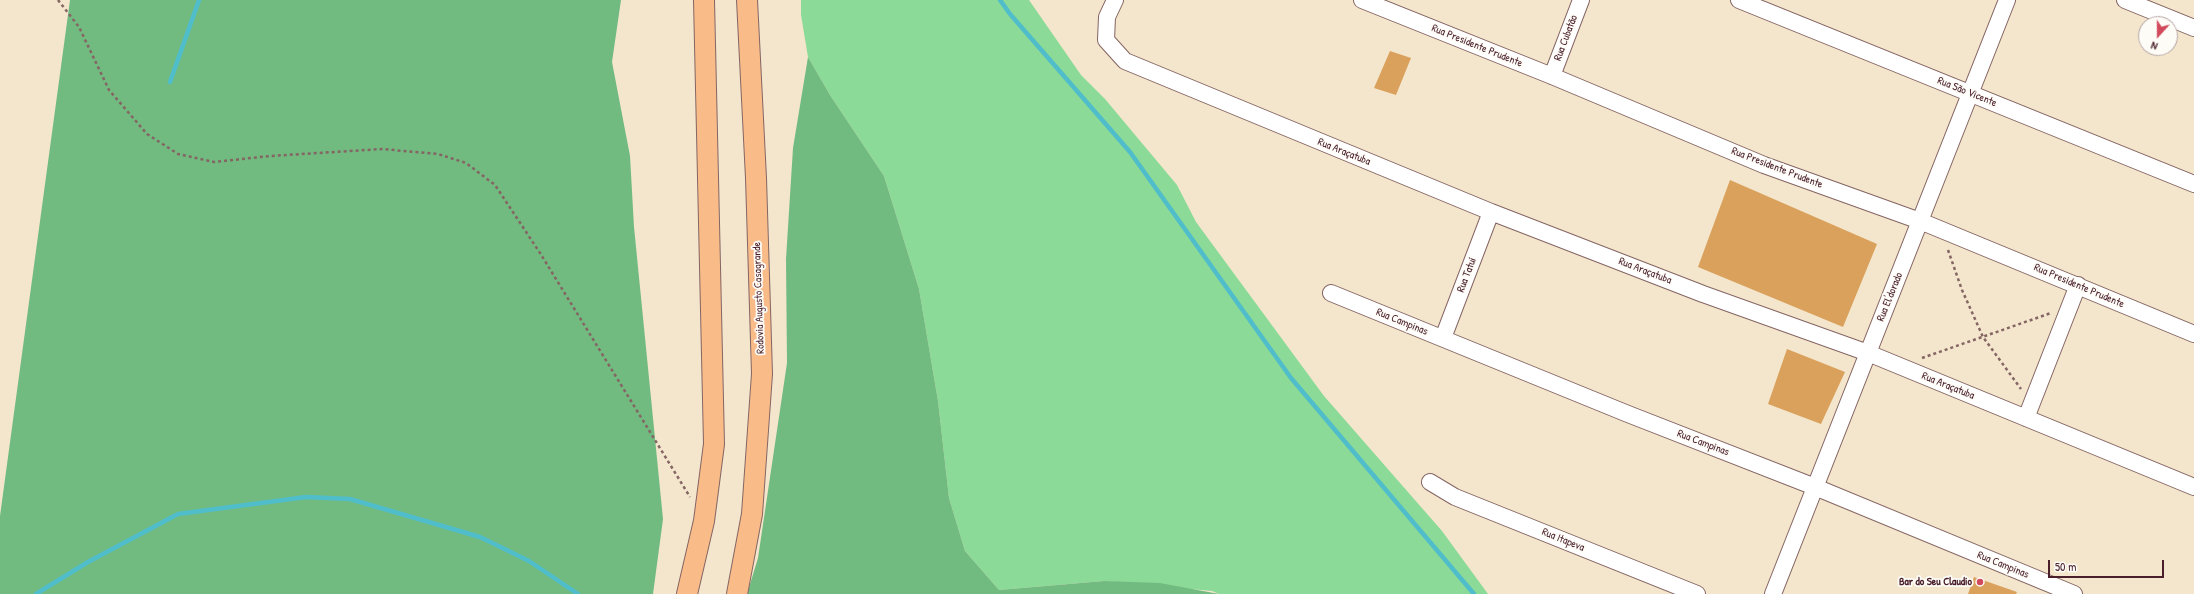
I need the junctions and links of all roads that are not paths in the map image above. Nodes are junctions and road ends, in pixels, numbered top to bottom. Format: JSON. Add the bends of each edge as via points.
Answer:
{"nodes":[{"id":1,"x":704,"y":0,"type":"edge"},
{"id":2,"x":747,"y":0,"type":"edge"},
{"id":3,"x":1115,"y":0,"type":"edge"},
{"id":4,"x":1362,"y":0,"type":"edge"},
{"id":5,"x":1581,"y":0,"type":"edge"},
{"id":6,"x":1739,"y":0,"type":"edge"},
{"id":7,"x":2007,"y":0,"type":"edge"},
{"id":8,"x":2125,"y":0,"type":"edge"},
{"id":9,"x":2194,"y":28,"type":"edge"},
{"id":10,"x":1552,"y":76,"type":"junction"},
{"id":11,"x":1969,"y":92,"type":"junction"},
{"id":12,"x":2194,"y":184,"type":"edge"},
{"id":13,"x":1490,"y":212,"type":"junction"},
{"id":14,"x":1920,"y":221,"type":"junction"},
{"id":15,"x":2078,"y":285,"type":"junction"},
{"id":16,"x":1331,"y":293,"type":"dead end"},
{"id":17,"x":2194,"y":334,"type":"edge"},
{"id":18,"x":1443,"y":338,"type":"junction"},
{"id":19,"x":1868,"y":353,"type":"junction"},
{"id":20,"x":2029,"y":411,"type":"junction"},
{"id":21,"x":1430,"y":482,"type":"dead end"},
{"id":22,"x":1815,"y":487,"type":"junction"},
{"id":23,"x":2194,"y":487,"type":"edge"},
{"id":24,"x":687,"y":594,"type":"edge"},
{"id":25,"x":737,"y":594,"type":"edge"},
{"id":26,"x":1697,"y":594,"type":"edge"},
{"id":27,"x":1773,"y":594,"type":"edge"},
{"id":28,"x":2074,"y":594,"type":"edge"}],
"edges":[{"from":1,"to":24,"type":"main road","via":[[714,444],[704,521]]},
{"from":2,"to":25,"type":"main road","name":"Rodovia Augusto Casagrande","via":[[762,374],[752,514]]},
{"from":3,"to":13,"type":"street","name":"Rua Araçatuba","via":[[1107,17],[1106,40],[1125,61]]},
{"from":4,"to":10,"type":"street","name":"Rua Presidente Prudente"},
{"from":5,"to":10,"type":"street","name":"Rua Cubatão"},
{"from":6,"to":11,"type":"street","name":"Rua São Vicente"},
{"from":7,"to":11,"type":"street","name":"Rua El'dorado"},
{"from":8,"to":9,"type":"street"},
{"from":10,"to":14,"type":"street","name":"Rua Presidente Prudente","via":[[1764,165]]},
{"from":11,"to":12,"type":"street","name":"Rua São Vicente"},
{"from":11,"to":14,"type":"street","name":"Rua El'dorado"},
{"from":13,"to":18,"type":"street","name":"Rua Tatuí"},
{"from":13,"to":19,"type":"street","name":"Rua Araçatuba","via":[[1703,294]]},
{"from":14,"to":15,"type":"street","name":"Rua Presidente Prudente"},
{"from":14,"to":19,"type":"street","name":"Rua El'dorado"},
{"from":15,"to":17,"type":"street","name":"Rua Presidente Prudente"},
{"from":15,"to":20,"type":"street"},
{"from":16,"to":18,"type":"street","name":"Rua Campinas"},
{"from":18,"to":22,"type":"street","name":"Rua Campinas"},
{"from":19,"to":20,"type":"street","name":"Rua Araçatuba"},
{"from":19,"to":22,"type":"street","name":"Rua El'dorado"},
{"from":20,"to":23,"type":"street","name":"Rua Araçatuba"},
{"from":21,"to":26,"type":"street","name":"Rua Itapeva","via":[[1455,497]]},
{"from":22,"to":27,"type":"street","name":"Rua El'dorado"},
{"from":22,"to":28,"type":"street","name":"Rua Campinas"}]}
